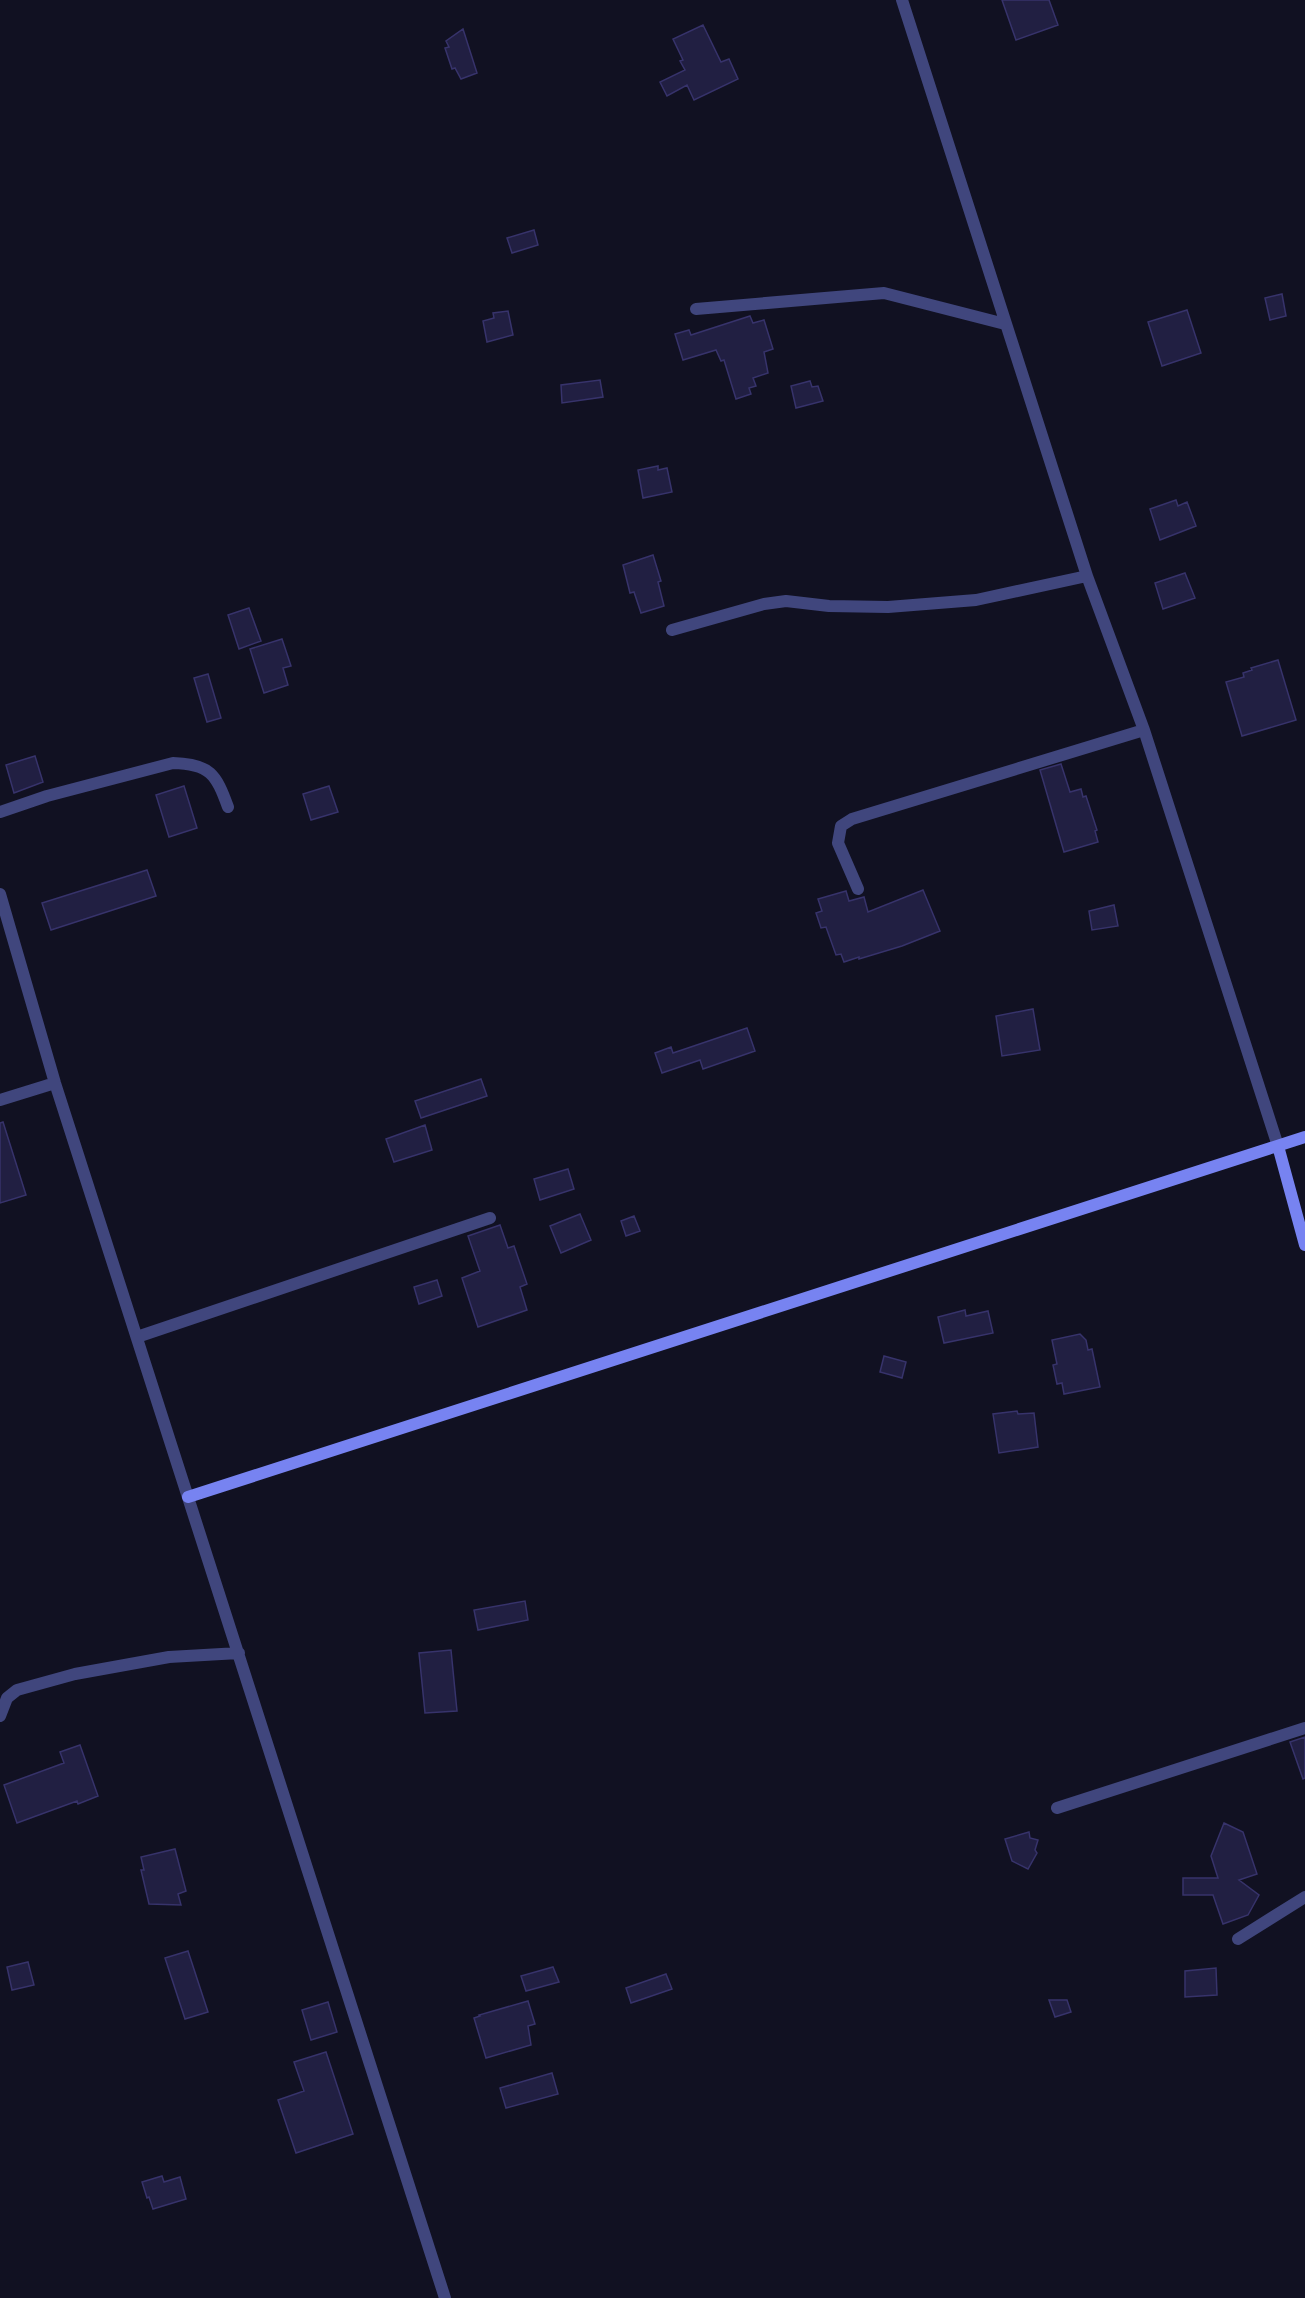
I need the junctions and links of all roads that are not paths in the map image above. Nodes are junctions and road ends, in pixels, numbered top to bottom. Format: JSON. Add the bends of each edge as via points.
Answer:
{"nodes":[{"id":1,"x":902,"y":0,"type":"edge"},
{"id":2,"x":696,"y":309,"type":"dead end"},
{"id":3,"x":1005,"y":324,"type":"junction"},
{"id":4,"x":1087,"y":576,"type":"junction"},
{"id":5,"x":672,"y":630,"type":"dead end"},
{"id":6,"x":1144,"y":730,"type":"junction"},
{"id":7,"x":228,"y":807,"type":"dead end"},
{"id":8,"x":0,"y":812,"type":"edge"},
{"id":9,"x":858,"y":889,"type":"dead end"},
{"id":10,"x":0,"y":894,"type":"edge"},
{"id":11,"x":55,"y":1083,"type":"junction"},
{"id":12,"x":0,"y":1100,"type":"edge"},
{"id":13,"x":1305,"y":1137,"type":"edge"},
{"id":14,"x":1278,"y":1146,"type":"junction"},
{"id":15,"x":490,"y":1218,"type":"dead end"},
{"id":16,"x":1305,"y":1245,"type":"edge"},
{"id":17,"x":137,"y":1337,"type":"junction"},
{"id":18,"x":188,"y":1497,"type":"junction"},
{"id":19,"x":239,"y":1653,"type":"junction"},
{"id":20,"x":0,"y":1716,"type":"edge"},
{"id":21,"x":1305,"y":1728,"type":"edge"},
{"id":22,"x":1057,"y":1808,"type":"dead end"},
{"id":23,"x":1305,"y":1897,"type":"edge"},
{"id":24,"x":1238,"y":1939,"type":"dead end"},
{"id":25,"x":446,"y":2298,"type":"edge"}],
"edges":[{"from":1,"to":3,"type":"street"},
{"from":2,"to":3,"type":"street","via":[[884,293]]},
{"from":3,"to":4,"type":"street"},
{"from":4,"to":5,"type":"street","via":[[976,600],[888,607],[786,601]]},
{"from":4,"to":6,"type":"street"},
{"from":6,"to":9,"type":"street","via":[[852,819],[841,826],[838,843]]},
{"from":6,"to":14,"type":"street"},
{"from":7,"to":8,"type":"street","via":[[219,783],[207,769],[192,763],[173,763]]},
{"from":10,"to":11,"type":"street"},
{"from":11,"to":12,"type":"street"},
{"from":11,"to":17,"type":"street"},
{"from":13,"to":14,"type":"street"},
{"from":14,"to":16,"type":"street"},
{"from":14,"to":18,"type":"street"},
{"from":15,"to":17,"type":"street"},
{"from":17,"to":18,"type":"street"},
{"from":18,"to":19,"type":"street"},
{"from":19,"to":20,"type":"street","via":[[168,1657],[75,1674],[17,1690],[3,1704]]},
{"from":19,"to":25,"type":"street"},
{"from":21,"to":22,"type":"street"},
{"from":23,"to":24,"type":"street"}]}
